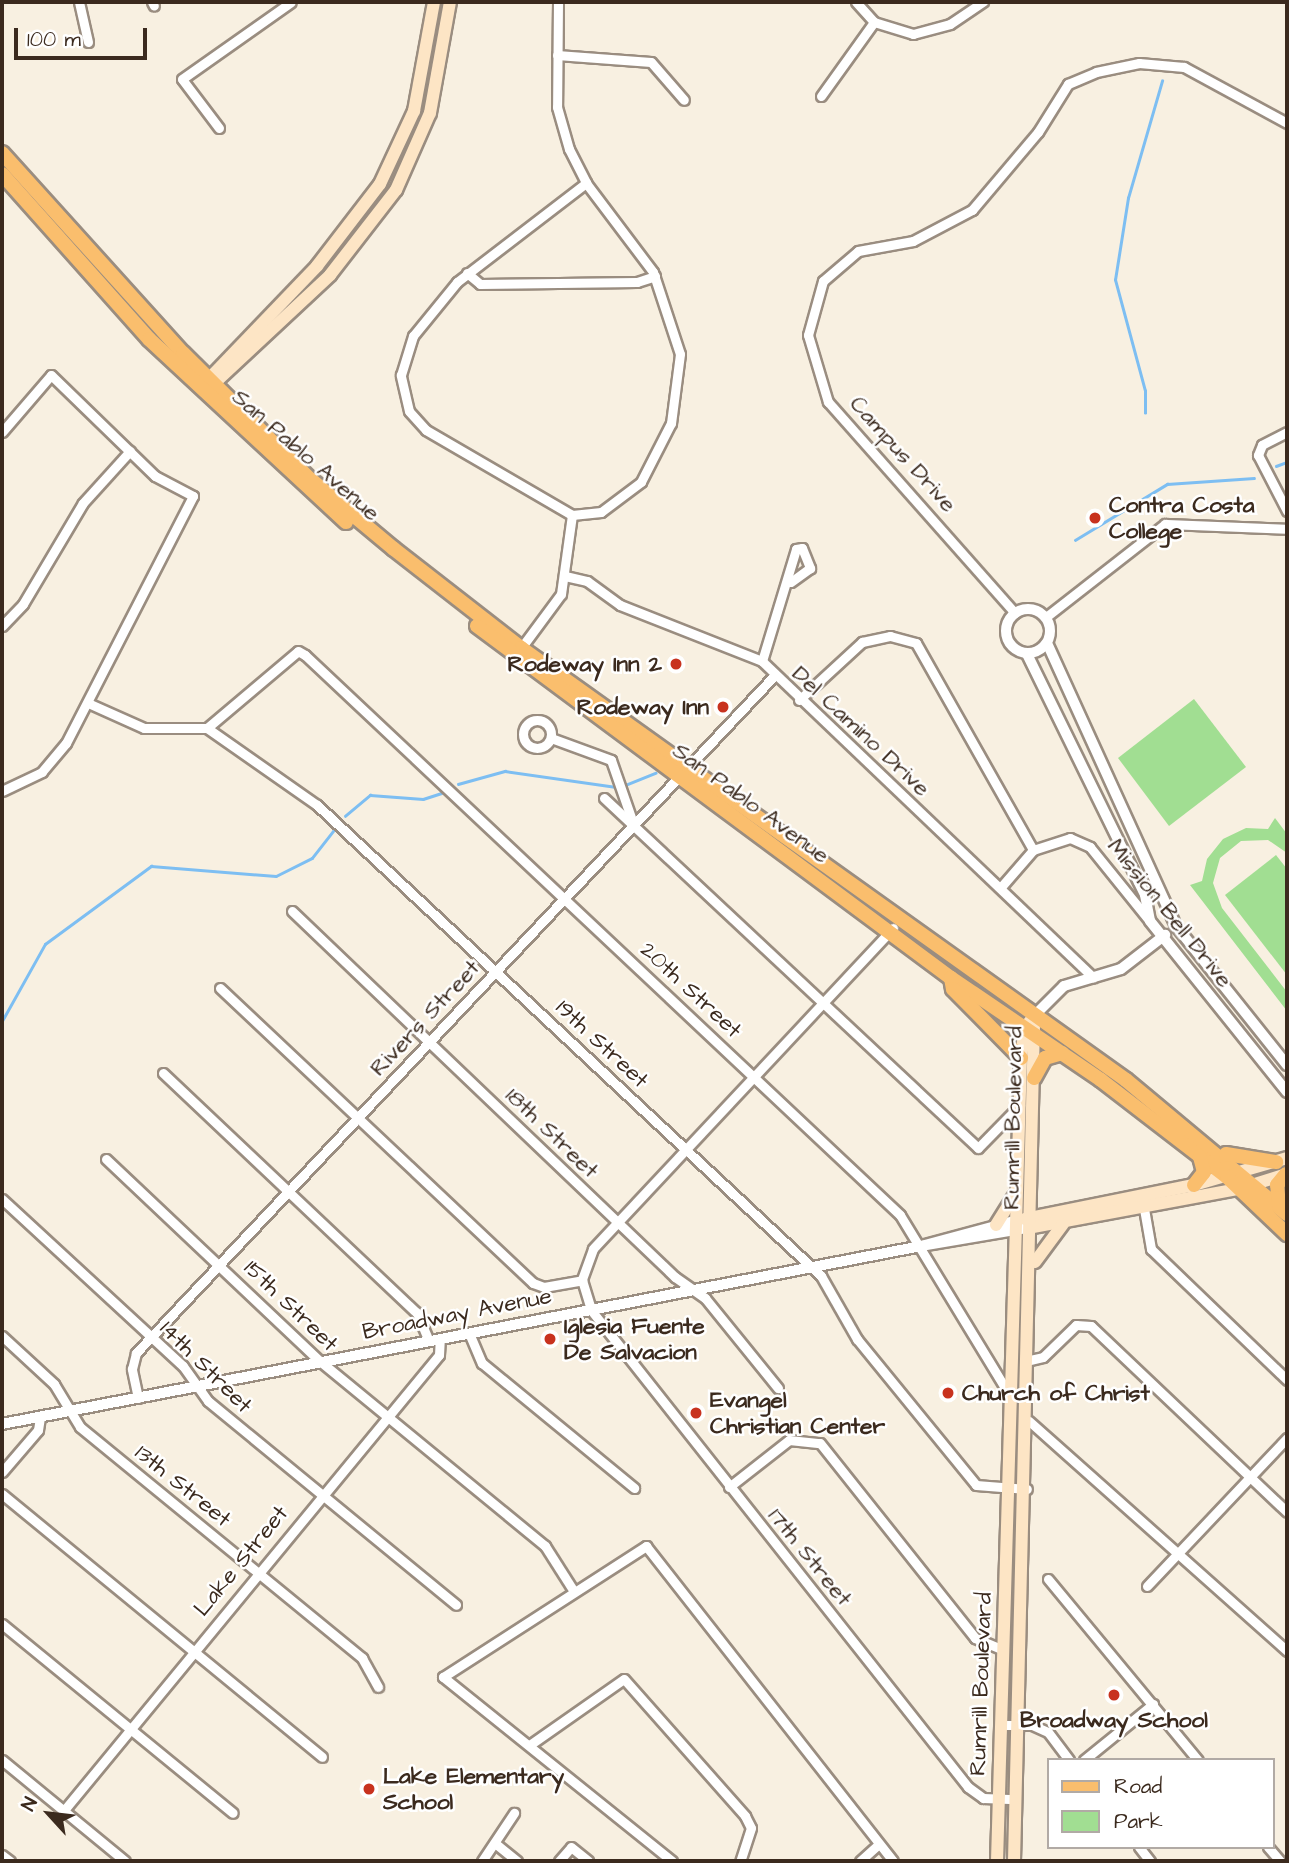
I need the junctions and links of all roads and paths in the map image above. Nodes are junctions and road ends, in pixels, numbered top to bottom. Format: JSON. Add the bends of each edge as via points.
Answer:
{"nodes":[{"id":1,"x":79,"y":2,"type":"edge"},
{"id":2,"x":291,"y":2,"type":"edge"},
{"id":3,"x":434,"y":2,"type":"edge"},
{"id":4,"x":450,"y":2,"type":"edge"},
{"id":5,"x":558,"y":2,"type":"edge"},
{"id":6,"x":856,"y":2,"type":"edge"},
{"id":7,"x":983,"y":2,"type":"edge"},
{"id":8,"x":874,"y":22,"type":"junction"},
{"id":9,"x":88,"y":42,"type":"dead end"},
{"id":10,"x":557,"y":55,"type":"junction"},
{"id":11,"x":821,"y":96,"type":"dead end"},
{"id":12,"x":684,"y":100,"type":"dead end"},
{"id":13,"x":1287,"y":123,"type":"edge"},
{"id":14,"x":219,"y":128,"type":"dead end"},
{"id":15,"x":2,"y":153,"type":"edge"},
{"id":16,"x":2,"y":174,"type":"edge"},
{"id":17,"x":586,"y":183,"type":"junction"},
{"id":18,"x":467,"y":273,"type":"junction"},
{"id":19,"x":655,"y":276,"type":"junction"},
{"id":20,"x":211,"y":380,"type":"junction"},
{"id":21,"x":201,"y":392,"type":"junction"},
{"id":22,"x":2,"y":432,"type":"edge"},
{"id":23,"x":1287,"y":432,"type":"edge"},
{"id":24,"x":130,"y":451,"type":"junction"},
{"id":25,"x":1287,"y":511,"type":"edge"},
{"id":26,"x":572,"y":515,"type":"junction"},
{"id":27,"x":1287,"y":529,"type":"edge"},
{"id":28,"x":565,"y":576,"type":"junction"},
{"id":29,"x":791,"y":582,"type":"dead end"},
{"id":30,"x":1016,"y":613,"type":"junction"},
{"id":31,"x":1046,"y":617,"type":"junction"},
{"id":32,"x":2,"y":626,"type":"edge"},
{"id":33,"x":1047,"y":643,"type":"junction"},
{"id":34,"x":521,"y":648,"type":"junction"},
{"id":35,"x":1027,"y":654,"type":"junction"},
{"id":36,"x":762,"y":661,"type":"junction"},
{"id":37,"x":774,"y":676,"type":"junction"},
{"id":38,"x":799,"y":700,"type":"junction"},
{"id":39,"x":88,"y":703,"type":"junction"},
{"id":40,"x":206,"y":728,"type":"junction"},
{"id":41,"x":551,"y":738,"type":"dead end"},
{"id":42,"x":690,"y":765,"type":"junction"},
{"id":43,"x":678,"y":778,"type":"junction"},
{"id":44,"x":2,"y":791,"type":"edge"},
{"id":45,"x":604,"y":798,"type":"dead end"},
{"id":46,"x":634,"y":825,"type":"junction"},
{"id":47,"x":1033,"y":850,"type":"junction"},
{"id":48,"x":1001,"y":887,"type":"junction"},
{"id":49,"x":564,"y":899,"type":"junction"},
{"id":50,"x":292,"y":911,"type":"dead end"},
{"id":51,"x":900,"y":919,"type":"junction"},
{"id":52,"x":1150,"y":921,"type":"junction"},
{"id":53,"x":1176,"y":926,"type":"junction"},
{"id":54,"x":890,"y":932,"type":"junction"},
{"id":55,"x":1162,"y":937,"type":"junction"},
{"id":56,"x":496,"y":971,"type":"junction"},
{"id":57,"x":1093,"y":977,"type":"junction"},
{"id":58,"x":951,"y":978,"type":"junction"},
{"id":59,"x":220,"y":988,"type":"dead end"},
{"id":60,"x":824,"y":1004,"type":"junction"},
{"id":61,"x":1035,"y":1015,"type":"junction"},
{"id":62,"x":1029,"y":1030,"type":"junction"},
{"id":63,"x":429,"y":1042,"type":"junction"},
{"id":64,"x":1062,"y":1053,"type":"junction"},
{"id":65,"x":1021,"y":1058,"type":"junction"},
{"id":66,"x":1287,"y":1065,"type":"edge"},
{"id":67,"x":163,"y":1073,"type":"dead end"},
{"id":68,"x":756,"y":1076,"type":"junction"},
{"id":69,"x":1034,"y":1078,"type":"junction"},
{"id":70,"x":1287,"y":1092,"type":"edge"},
{"id":71,"x":1020,"y":1105,"type":"junction"},
{"id":72,"x":360,"y":1115,"type":"junction"},
{"id":73,"x":686,"y":1150,"type":"junction"},
{"id":74,"x":1205,"y":1152,"type":"junction"},
{"id":75,"x":106,"y":1159,"type":"dead end"},
{"id":76,"x":1282,"y":1160,"type":"edge"},
{"id":77,"x":1242,"y":1173,"type":"junction"},
{"id":78,"x":1287,"y":1174,"type":"edge"},
{"id":79,"x":1227,"y":1177,"type":"junction"},
{"id":80,"x":1255,"y":1184,"type":"junction"},
{"id":81,"x":1194,"y":1185,"type":"junction"},
{"id":82,"x":1018,"y":1186,"type":"junction"},
{"id":83,"x":290,"y":1189,"type":"junction"},
{"id":84,"x":1240,"y":1189,"type":"junction"},
{"id":85,"x":2,"y":1199,"type":"edge"},
{"id":86,"x":1143,"y":1203,"type":"junction"},
{"id":87,"x":1283,"y":1210,"type":"edge"},
{"id":88,"x":1066,"y":1222,"type":"junction"},
{"id":89,"x":617,"y":1223,"type":"junction"},
{"id":90,"x":1033,"y":1223,"type":"junction"},
{"id":91,"x":996,"y":1225,"type":"junction"},
{"id":92,"x":1017,"y":1225,"type":"junction"},
{"id":93,"x":1287,"y":1234,"type":"edge"},
{"id":94,"x":920,"y":1246,"type":"junction"},
{"id":95,"x":220,"y":1263,"type":"junction"},
{"id":96,"x":810,"y":1267,"type":"junction"},
{"id":97,"x":1032,"y":1271,"type":"junction"},
{"id":98,"x":582,"y":1280,"type":"junction"},
{"id":99,"x":690,"y":1290,"type":"junction"},
{"id":100,"x":591,"y":1310,"type":"junction"},
{"id":101,"x":470,"y":1334,"type":"junction"},
{"id":102,"x":2,"y":1336,"type":"edge"},
{"id":103,"x":150,"y":1338,"type":"junction"},
{"id":104,"x":435,"y":1340,"type":"junction"},
{"id":105,"x":1030,"y":1360,"type":"junction"},
{"id":106,"x":321,"y":1362,"type":"junction"},
{"id":107,"x":1011,"y":1379,"type":"junction"},
{"id":108,"x":1287,"y":1380,"type":"edge"},
{"id":109,"x":197,"y":1386,"type":"junction"},
{"id":110,"x":778,"y":1388,"type":"dead end"},
{"id":111,"x":1010,"y":1396,"type":"junction"},
{"id":112,"x":138,"y":1398,"type":"junction"},
{"id":113,"x":66,"y":1411,"type":"junction"},
{"id":114,"x":384,"y":1416,"type":"junction"},
{"id":115,"x":40,"y":1417,"type":"junction"},
{"id":116,"x":1029,"y":1421,"type":"junction"},
{"id":117,"x":2,"y":1424,"type":"edge"},
{"id":118,"x":1287,"y":1438,"type":"edge"},
{"id":119,"x":2,"y":1472,"type":"edge"},
{"id":120,"x":1250,"y":1476,"type":"junction"},
{"id":121,"x":729,"y":1487,"type":"junction"},
{"id":122,"x":634,"y":1489,"type":"dead end"},
{"id":123,"x":1009,"y":1489,"type":"junction"},
{"id":124,"x":1027,"y":1489,"type":"junction"},
{"id":125,"x":321,"y":1493,"type":"junction"},
{"id":126,"x":2,"y":1494,"type":"edge"},
{"id":127,"x":1287,"y":1512,"type":"edge"},
{"id":128,"x":1180,"y":1552,"type":"junction"},
{"id":129,"x":257,"y":1572,"type":"junction"},
{"id":130,"x":1048,"y":1579,"type":"dead end"},
{"id":131,"x":1146,"y":1586,"type":"dead end"},
{"id":132,"x":573,"y":1590,"type":"junction"},
{"id":133,"x":456,"y":1605,"type":"dead end"},
{"id":134,"x":2,"y":1624,"type":"edge"},
{"id":135,"x":194,"y":1650,"type":"junction"},
{"id":136,"x":1003,"y":1650,"type":"junction"},
{"id":137,"x":1287,"y":1651,"type":"edge"},
{"id":138,"x":378,"y":1687,"type":"dead end"},
{"id":139,"x":1153,"y":1704,"type":"junction"},
{"id":140,"x":1001,"y":1725,"type":"junction"},
{"id":141,"x":1019,"y":1725,"type":"junction"},
{"id":142,"x":130,"y":1728,"type":"junction"},
{"id":143,"x":531,"y":1744,"type":"junction"},
{"id":144,"x":322,"y":1757,"type":"dead end"},
{"id":145,"x":1068,"y":1758,"type":"edge"},
{"id":146,"x":1086,"y":1758,"type":"edge"},
{"id":147,"x":1196,"y":1758,"type":"edge"},
{"id":148,"x":2,"y":1760,"type":"edge"},
{"id":149,"x":1016,"y":1799,"type":"junction"},
{"id":150,"x":999,"y":1800,"type":"junction"},
{"id":151,"x":65,"y":1809,"type":"junction"},
{"id":152,"x":233,"y":1813,"type":"dead end"},
{"id":153,"x":514,"y":1813,"type":"dead end"},
{"id":154,"x":496,"y":1844,"type":"junction"},
{"id":155,"x":879,"y":1844,"type":"junction"},
{"id":156,"x":2,"y":1855,"type":"edge"},
{"id":157,"x":10,"y":1861,"type":"edge"},
{"id":158,"x":125,"y":1861,"type":"edge"},
{"id":159,"x":482,"y":1861,"type":"edge"},
{"id":160,"x":517,"y":1861,"type":"edge"},
{"id":161,"x":559,"y":1861,"type":"edge"},
{"id":162,"x":588,"y":1861,"type":"edge"},
{"id":163,"x":672,"y":1861,"type":"edge"},
{"id":164,"x":740,"y":1861,"type":"edge"},
{"id":165,"x":860,"y":1861,"type":"edge"},
{"id":166,"x":893,"y":1861,"type":"edge"},
{"id":167,"x":997,"y":1861,"type":"edge"},
{"id":168,"x":1014,"y":1861,"type":"edge"}],
"edges":[{"from":1,"to":9,"type":"street"},
{"from":2,"to":14,"type":"street","via":[[181,79]]},
{"from":3,"to":20,"type":"main road","via":[[414,111],[380,184],[317,266]]},
{"from":4,"to":20,"type":"main road","via":[[433,102],[396,190],[330,275]]},
{"from":5,"to":10,"type":"street"},
{"from":6,"to":8,"type":"street"},
{"from":7,"to":8,"type":"street","via":[[932,32],[902,32]]},
{"from":8,"to":11,"type":"street"},
{"from":10,"to":12,"type":"street","via":[[651,62]]},
{"from":10,"to":17,"type":"street","via":[[557,107]]},
{"from":13,"to":30,"type":"street","name":"Campus Drive","via":[[1195,71],[1163,65],[1096,72],[1068,84],[1038,132],[972,210],[913,241],[858,251],[823,281],[811,317],[811,358],[834,411]]},
{"from":15,"to":20,"type":"main road","name":"San Pablo Avenue"},
{"from":16,"to":21,"type":"main road","name":"San Pablo Avenue"},
{"from":17,"to":18,"type":"street"},
{"from":17,"to":19,"type":"street"},
{"from":18,"to":19,"type":"street","via":[[480,284],[637,282]]},
{"from":18,"to":26,"type":"street","via":[[408,344],[401,375],[409,411],[434,436]]},
{"from":19,"to":26,"type":"street","via":[[680,354],[671,423],[625,500]]},
{"from":20,"to":21,"type":"main road","name":"San Pablo Avenue"},
{"from":20,"to":34,"type":"main road","name":"San Pablo Avenue","via":[[338,502]]},
{"from":21,"to":43,"type":"main road","name":"San Pablo Avenue","via":[[331,510]]},
{"from":22,"to":24,"type":"street","via":[[51,375]]},
{"from":23,"to":25,"type":"street","via":[[1262,445],[1258,455]]},
{"from":24,"to":32,"type":"street","via":[[83,503],[23,604]]},
{"from":24,"to":39,"type":"street","via":[[155,476],[193,496]]},
{"from":26,"to":28,"type":"street"},
{"from":27,"to":31,"type":"street","via":[[1165,524]]},
{"from":28,"to":34,"type":"street","via":[[561,594]]},
{"from":28,"to":36,"type":"street","name":"Del Camino Drive","via":[[587,581],[620,605]]},
{"from":29,"to":36,"type":"street"},
{"from":30,"to":31,"type":"street","via":[[1034,609]]},
{"from":30,"to":35,"type":"street","via":[[1007,637]]},
{"from":31,"to":33,"type":"street"},
{"from":33,"to":35,"type":"street"},
{"from":33,"to":53,"type":"street"},
{"from":34,"to":42,"type":"main road","name":"San Pablo Avenue"},
{"from":35,"to":52,"type":"street","via":[[1144,895]]},
{"from":36,"to":37,"type":"street","name":"Del Camino Drive"},
{"from":37,"to":38,"type":"street","name":"Del Camino Drive"},
{"from":37,"to":42,"type":"street","name":"Rivers Street"},
{"from":38,"to":47,"type":"street","via":[[862,642],[890,636],[916,643]]},
{"from":38,"to":48,"type":"street","name":"Del Camino Drive"},
{"from":39,"to":40,"type":"street","via":[[144,728]]},
{"from":39,"to":44,"type":"street","via":[[56,758],[26,782]]},
{"from":40,"to":49,"type":"street","name":"20th Street","via":[[298,651]]},
{"from":40,"to":56,"type":"street","name":"19th Street","via":[[317,804]]},
{"from":41,"to":46,"type":"street","via":[[599,753],[618,770]]},
{"from":42,"to":43,"type":"street","name":"Rivers Street"},
{"from":42,"to":51,"type":"main road","name":"San Pablo Avenue"},
{"from":43,"to":46,"type":"street","name":"Rivers Street"},
{"from":43,"to":54,"type":"main road","name":"San Pablo Avenue"},
{"from":45,"to":46,"type":"street"},
{"from":46,"to":49,"type":"street","name":"Rivers Street"},
{"from":46,"to":60,"type":"street"},
{"from":47,"to":48,"type":"street"},
{"from":47,"to":52,"type":"street","name":"Mission Bell Drive","via":[[1056,838],[1084,843]]},
{"from":48,"to":57,"type":"street","name":"Del Camino Drive"},
{"from":49,"to":56,"type":"street","name":"Rivers Street"},
{"from":49,"to":68,"type":"street","name":"20th Street"},
{"from":50,"to":63,"type":"street","name":"18th Street"},
{"from":51,"to":54,"type":"street"},
{"from":51,"to":61,"type":"main road","name":"San Pablo Avenue"},
{"from":52,"to":55,"type":"street","name":"Mission Bell Drive"},
{"from":53,"to":55,"type":"street"},
{"from":53,"to":66,"type":"street","name":"Mission Bell Drive"},
{"from":54,"to":58,"type":"main road","name":"San Pablo Avenue"},
{"from":54,"to":60,"type":"street"},
{"from":55,"to":57,"type":"street","via":[[1132,964]]},
{"from":55,"to":70,"type":"street","name":"Mission Bell Drive"},
{"from":56,"to":63,"type":"street","name":"Rivers Street"},
{"from":56,"to":73,"type":"street","name":"19th Street"},
{"from":57,"to":61,"type":"street","via":[[1064,986]]},
{"from":58,"to":62,"type":"main road","name":"San Pablo Avenue"},
{"from":58,"to":65,"type":"main road","via":[[953,989]]},
{"from":59,"to":72,"type":"street"},
{"from":60,"to":68,"type":"street"},
{"from":60,"to":71,"type":"street","via":[[978,1148]]},
{"from":61,"to":62,"type":"main road","name":"Rumrill Boulevard"},
{"from":61,"to":74,"type":"main road","name":"San Pablo Avenue"},
{"from":62,"to":64,"type":"main road","name":"San Pablo Avenue"},
{"from":62,"to":65,"type":"main road","name":"Rumrill Boulevard"},
{"from":62,"to":69,"type":"main road","name":"Rumrill Boulevard"},
{"from":63,"to":72,"type":"street","name":"Rivers Street"},
{"from":63,"to":89,"type":"street","name":"18th Street"},
{"from":64,"to":69,"type":"main road","via":[[1045,1058]]},
{"from":64,"to":74,"type":"main road","name":"San Pablo Avenue"},
{"from":65,"to":71,"type":"main road","name":"Rumrill Boulevard"},
{"from":67,"to":83,"type":"street"},
{"from":68,"to":73,"type":"street"},
{"from":68,"to":94,"type":"street","name":"20th Street","via":[[900,1215]]},
{"from":69,"to":90,"type":"main road","name":"Rumrill Boulevard"},
{"from":71,"to":82,"type":"main road","name":"Rumrill Boulevard"},
{"from":72,"to":83,"type":"street","name":"Rivers Street"},
{"from":72,"to":98,"type":"street","via":[[533,1283],[544,1287]]},
{"from":73,"to":89,"type":"street"},
{"from":73,"to":96,"type":"street","name":"19th Street"},
{"from":74,"to":76,"type":"main road","via":[[1243,1161]]},
{"from":74,"to":77,"type":"main road","name":"San Pablo Avenue"},
{"from":74,"to":79,"type":"main road","name":"San Pablo Avenue"},
{"from":74,"to":81,"type":"main road","via":[[1204,1172]]},
{"from":75,"to":95,"type":"street","name":"15th Street"},
{"from":76,"to":77,"type":"main road","name":"Broadway Avenue"},
{"from":77,"to":79,"type":"main road","name":"Broadway Avenue"},
{"from":77,"to":80,"type":"main road","name":"San Pablo Avenue"},
{"from":78,"to":80,"type":"main road","name":"Broadway Avenue"},
{"from":78,"to":87,"type":"main road","via":[[1277,1185]]},
{"from":79,"to":81,"type":"main road","name":"Broadway Avenue"},
{"from":79,"to":84,"type":"main road","name":"San Pablo Avenue"},
{"from":80,"to":84,"type":"main road","name":"Broadway Avenue"},
{"from":80,"to":87,"type":"main road","name":"San Pablo Avenue"},
{"from":81,"to":86,"type":"main road","name":"Broadway Avenue"},
{"from":82,"to":91,"type":"main road"},
{"from":82,"to":92,"type":"main road","name":"Rumrill Boulevard"},
{"from":83,"to":95,"type":"street","name":"Rivers Street"},
{"from":83,"to":104,"type":"street","via":[[417,1313]]},
{"from":84,"to":86,"type":"main road","name":"Broadway Avenue"},
{"from":84,"to":93,"type":"main road","name":"San Pablo Avenue"},
{"from":85,"to":103,"type":"street","name":"14th Street"},
{"from":86,"to":88,"type":"main road","name":"Broadway Avenue"},
{"from":86,"to":90,"type":"main road","name":"Broadway Avenue"},
{"from":86,"to":108,"type":"street","via":[[1151,1249]]},
{"from":88,"to":90,"type":"main road","name":"Broadway Avenue"},
{"from":88,"to":97,"type":"main road","via":[[1047,1238]]},
{"from":89,"to":98,"type":"street","via":[[588,1257]]},
{"from":89,"to":99,"type":"street","name":"18th Street"},
{"from":90,"to":92,"type":"main road","name":"Broadway Avenue"},
{"from":90,"to":97,"type":"main road","name":"Rumrill Boulevard"},
{"from":91,"to":92,"type":"street","name":"Broadway Avenue"},
{"from":91,"to":94,"type":"street","name":"Broadway Avenue"},
{"from":92,"to":94,"type":"street","name":"Broadway Avenue"},
{"from":92,"to":107,"type":"main road","name":"Rumrill Boulevard"},
{"from":94,"to":96,"type":"street","name":"Broadway Avenue"},
{"from":94,"to":111,"type":"street","name":"20th Street"},
{"from":95,"to":103,"type":"street","name":"Rivers Street"},
{"from":95,"to":106,"type":"street","name":"15th Street"},
{"from":96,"to":99,"type":"street","name":"Broadway Avenue"},
{"from":96,"to":123,"type":"street","name":"19th Street","via":[[857,1339],[970,1479]]},
{"from":97,"to":105,"type":"main road","name":"Rumrill Boulevard"},
{"from":98,"to":100,"type":"street"},
{"from":99,"to":100,"type":"street","name":"Broadway Avenue"},
{"from":99,"to":110,"type":"street","name":"18th Street","via":[[705,1298]]},
{"from":100,"to":101,"type":"street","name":"Broadway Avenue"},
{"from":100,"to":121,"type":"street","name":"17th Street"},
{"from":101,"to":104,"type":"street","name":"Broadway Avenue"},
{"from":101,"to":122,"type":"street","via":[[482,1363]]},
{"from":102,"to":113,"type":"street","name":"13th Street","via":[[54,1384]]},
{"from":103,"to":109,"type":"street","name":"14th Street"},
{"from":103,"to":112,"type":"street","name":"Rivers Street","via":[[132,1369]]},
{"from":104,"to":106,"type":"street","name":"Broadway Avenue"},
{"from":104,"to":114,"type":"street","name":"Lake Street","via":[[442,1351]]},
{"from":105,"to":116,"type":"main road","name":"Rumrill Boulevard"},
{"from":105,"to":120,"type":"street","via":[[1043,1357],[1083,1322]]},
{"from":106,"to":109,"type":"street","name":"Broadway Avenue"},
{"from":106,"to":114,"type":"street","name":"15th Street"},
{"from":107,"to":111,"type":"main road","name":"Rumrill Boulevard"},
{"from":107,"to":116,"type":"main road","via":[[1019,1414]]},
{"from":109,"to":112,"type":"street","name":"Broadway Avenue"},
{"from":109,"to":125,"type":"street","name":"14th Street"},
{"from":111,"to":123,"type":"main road","name":"Rumrill Boulevard"},
{"from":112,"to":113,"type":"street","name":"Broadway Avenue"},
{"from":113,"to":115,"type":"street","name":"Broadway Avenue"},
{"from":113,"to":129,"type":"street","name":"13th Street"},
{"from":114,"to":125,"type":"street","name":"Lake Street"},
{"from":114,"to":132,"type":"street","name":"15th Street","via":[[545,1546]]},
{"from":115,"to":117,"type":"street","name":"Broadway Avenue"},
{"from":115,"to":119,"type":"street","via":[[30,1440]]},
{"from":116,"to":124,"type":"main road","name":"Rumrill Boulevard"},
{"from":116,"to":128,"type":"street"},
{"from":118,"to":120,"type":"street"},
{"from":120,"to":127,"type":"street"},
{"from":120,"to":128,"type":"street"},
{"from":121,"to":136,"type":"street","via":[[789,1440],[820,1443],[975,1638]]},
{"from":121,"to":150,"type":"street","name":"17th Street","via":[[968,1787]]},
{"from":123,"to":124,"type":"street","name":"19th Street"},
{"from":123,"to":136,"type":"main road","name":"Rumrill Boulevard"},
{"from":124,"to":141,"type":"main road","name":"Rumrill Boulevard"},
{"from":125,"to":129,"type":"street","name":"Lake Street"},
{"from":125,"to":133,"type":"street","name":"14th Street"},
{"from":126,"to":135,"type":"street"},
{"from":128,"to":131,"type":"street"},
{"from":128,"to":137,"type":"street"},
{"from":129,"to":135,"type":"street","name":"Lake Street"},
{"from":129,"to":138,"type":"street","name":"13th Street","via":[[362,1658]]},
{"from":130,"to":139,"type":"street"},
{"from":132,"to":143,"type":"street","via":[[443,1677]]},
{"from":132,"to":155,"type":"street","via":[[646,1546]]},
{"from":134,"to":142,"type":"street"},
{"from":135,"to":142,"type":"street","name":"Lake Street"},
{"from":135,"to":144,"type":"street"},
{"from":136,"to":140,"type":"main road","name":"Rumrill Boulevard"},
{"from":139,"to":146,"type":"street"},
{"from":139,"to":147,"type":"street"},
{"from":140,"to":141,"type":"street"},
{"from":140,"to":150,"type":"main road","name":"Rumrill Boulevard"},
{"from":141,"to":145,"type":"street","via":[[1048,1732]]},
{"from":141,"to":149,"type":"main road","name":"Rumrill Boulevard"},
{"from":142,"to":151,"type":"street","name":"Lake Street"},
{"from":142,"to":152,"type":"street"},
{"from":143,"to":163,"type":"street"},
{"from":143,"to":164,"type":"street","via":[[624,1679],[746,1816],[751,1828]]},
{"from":148,"to":151,"type":"street"},
{"from":149,"to":150,"type":"street","name":"17th Street"},
{"from":149,"to":168,"type":"main road","name":"Rumrill Boulevard"},
{"from":150,"to":167,"type":"main road","name":"Rumrill Boulevard"},
{"from":151,"to":158,"type":"street"},
{"from":153,"to":154,"type":"street"},
{"from":154,"to":159,"type":"street"},
{"from":154,"to":160,"type":"street"},
{"from":155,"to":165,"type":"street"},
{"from":155,"to":166,"type":"street"},
{"from":156,"to":157,"type":"street"},
{"from":161,"to":162,"type":"street","via":[[571,1847]]}]}
